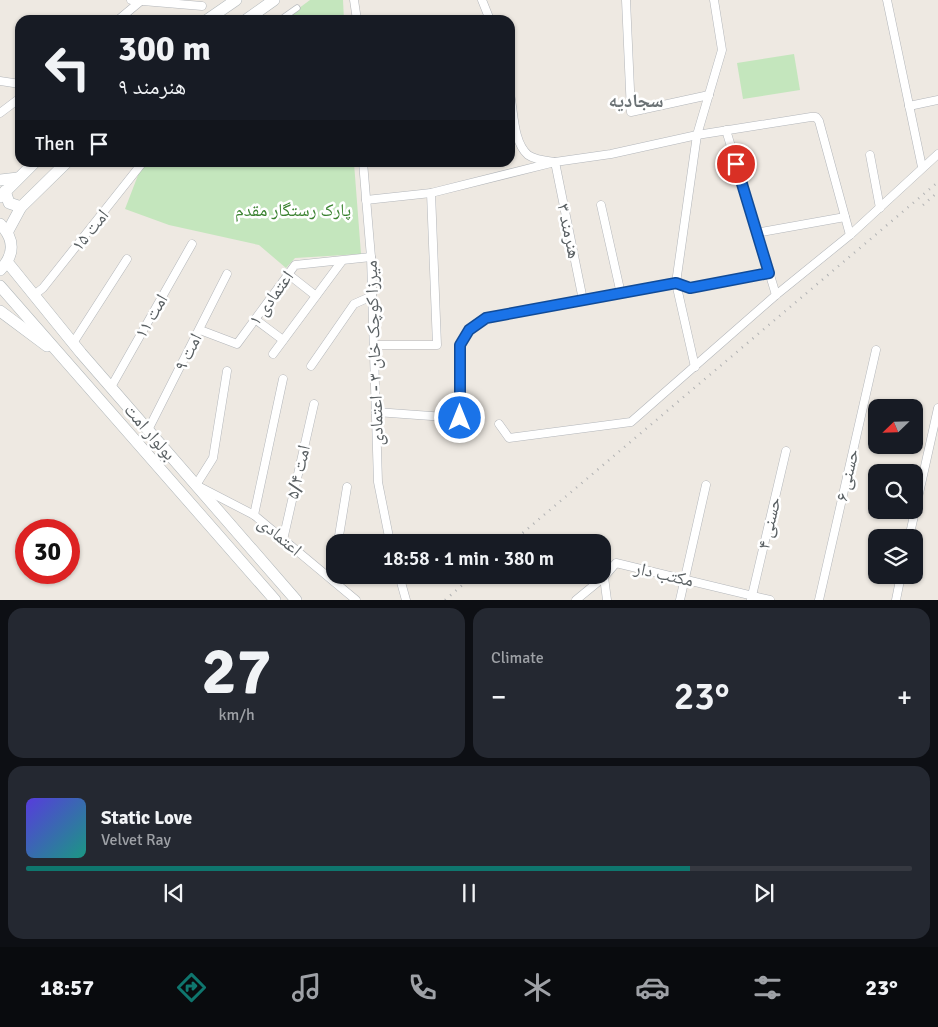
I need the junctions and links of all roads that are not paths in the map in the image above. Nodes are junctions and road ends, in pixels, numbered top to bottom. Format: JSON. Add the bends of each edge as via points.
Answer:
{"nodes":[{"id":1,"x":131,"y":0,"type":"edge"},
{"id":2,"x":236,"y":0,"type":"edge"},
{"id":3,"x":274,"y":0,"type":"edge"},
{"id":4,"x":356,"y":0,"type":"edge"},
{"id":5,"x":482,"y":0,"type":"edge"},
{"id":6,"x":626,"y":0,"type":"edge"},
{"id":7,"x":714,"y":0,"type":"edge"},
{"id":8,"x":887,"y":0,"type":"edge"},
{"id":9,"x":142,"y":1,"type":"edge"},
{"id":10,"x":202,"y":6,"type":"dead end"},
{"id":11,"x":297,"y":8,"type":"dead end"},
{"id":12,"x":124,"y":15,"type":"edge"},
{"id":13,"x":214,"y":15,"type":"edge"},
{"id":14,"x":253,"y":15,"type":"edge"},
{"id":15,"x":287,"y":15,"type":"edge"},
{"id":16,"x":357,"y":15,"type":"edge"},
{"id":17,"x":488,"y":15,"type":"edge"},
{"id":18,"x":0,"y":81,"type":"edge"},
{"id":19,"x":15,"y":83,"type":"edge"},
{"id":20,"x":709,"y":95,"type":"junction"},
{"id":21,"x":938,"y":100,"type":"edge"},
{"id":22,"x":15,"y":102,"type":"edge"},
{"id":23,"x":909,"y":106,"type":"junction"},
{"id":24,"x":0,"y":113,"type":"edge"},
{"id":25,"x":515,"y":121,"type":"edge"},
{"id":26,"x":726,"y":130,"type":"junction"},
{"id":27,"x":697,"y":135,"type":"junction"},
{"id":28,"x":938,"y":154,"type":"edge"},
{"id":29,"x":870,"y":155,"type":"dead end"},
{"id":30,"x":555,"y":162,"type":"junction"},
{"id":31,"x":30,"y":167,"type":"edge"},
{"id":32,"x":62,"y":167,"type":"edge"},
{"id":33,"x":139,"y":167,"type":"edge"},
{"id":34,"x":363,"y":167,"type":"edge"},
{"id":35,"x":922,"y":167,"type":"junction"},
{"id":36,"x":18,"y":178,"type":"junction"},
{"id":37,"x":0,"y":180,"type":"edge"},
{"id":38,"x":431,"y":193,"type":"junction"},
{"id":39,"x":3,"y":194,"type":"edge"},
{"id":40,"x":366,"y":200,"type":"junction"},
{"id":41,"x":601,"y":205,"type":"dead end"},
{"id":42,"x":21,"y":207,"type":"junction"},
{"id":43,"x":880,"y":208,"type":"junction"},
{"id":44,"x":846,"y":217,"type":"junction"},
{"id":45,"x":4,"y":228,"type":"edge"},
{"id":46,"x":756,"y":233,"type":"junction"},
{"id":47,"x":850,"y":235,"type":"junction"},
{"id":48,"x":192,"y":244,"type":"dead end"},
{"id":49,"x":371,"y":258,"type":"junction"},
{"id":50,"x":127,"y":259,"type":"dead end"},
{"id":51,"x":342,"y":261,"type":"junction"},
{"id":52,"x":4,"y":266,"type":"edge"},
{"id":53,"x":769,"y":273,"type":"junction"},
{"id":54,"x":227,"y":274,"type":"dead end"},
{"id":55,"x":288,"y":274,"type":"junction"},
{"id":56,"x":676,"y":283,"type":"junction"},
{"id":57,"x":0,"y":286,"type":"edge"},
{"id":58,"x":620,"y":294,"type":"junction"},
{"id":59,"x":34,"y":295,"type":"junction"},
{"id":60,"x":776,"y":295,"type":"junction"},
{"id":61,"x":316,"y":296,"type":"junction"},
{"id":62,"x":372,"y":296,"type":"junction"},
{"id":63,"x":583,"y":300,"type":"junction"},
{"id":64,"x":0,"y":311,"type":"edge"},
{"id":65,"x":256,"y":319,"type":"junction"},
{"id":66,"x":200,"y":330,"type":"junction"},
{"id":67,"x":283,"y":340,"type":"junction"},
{"id":68,"x":73,"y":343,"type":"junction"},
{"id":69,"x":374,"y":345,"type":"junction"},
{"id":70,"x":876,"y":350,"type":"dead end"},
{"id":71,"x":273,"y":354,"type":"dead end"},
{"id":72,"x":68,"y":362,"type":"junction"},
{"id":73,"x":311,"y":366,"type":"dead end"},
{"id":74,"x":695,"y":367,"type":"junction"},
{"id":75,"x":227,"y":371,"type":"dead end"},
{"id":76,"x":283,"y":379,"type":"dead end"},
{"id":77,"x":111,"y":387,"type":"junction"},
{"id":78,"x":314,"y":404,"type":"dead end"},
{"id":79,"x":938,"y":408,"type":"edge"},
{"id":80,"x":376,"y":412,"type":"junction"},
{"id":81,"x":499,"y":424,"type":"dead end"},
{"id":82,"x":148,"y":430,"type":"junction"},
{"id":83,"x":786,"y":450,"type":"dead end"},
{"id":84,"x":196,"y":485,"type":"junction"},
{"id":85,"x":706,"y":485,"type":"dead end"},
{"id":86,"x":347,"y":487,"type":"dead end"},
{"id":87,"x":254,"y":514,"type":"junction"},
{"id":88,"x":911,"y":529,"type":"edge"},
{"id":89,"x":339,"y":534,"type":"edge"},
{"id":90,"x":388,"y":534,"type":"edge"},
{"id":91,"x":283,"y":540,"type":"junction"},
{"id":92,"x":611,"y":569,"type":"edge"},
{"id":93,"x":326,"y":573,"type":"edge"},
{"id":94,"x":685,"y":579,"type":"junction"},
{"id":95,"x":339,"y":584,"type":"edge"},
{"id":96,"x":402,"y":584,"type":"edge"},
{"id":97,"x":595,"y":584,"type":"edge"},
{"id":98,"x":605,"y":584,"type":"edge"},
{"id":99,"x":899,"y":584,"type":"edge"},
{"id":100,"x":752,"y":597,"type":"edge"},
{"id":101,"x":275,"y":600,"type":"edge"},
{"id":102,"x":296,"y":600,"type":"edge"},
{"id":103,"x":356,"y":600,"type":"edge"},
{"id":104,"x":406,"y":600,"type":"edge"},
{"id":105,"x":576,"y":600,"type":"edge"},
{"id":106,"x":607,"y":600,"type":"edge"},
{"id":107,"x":680,"y":600,"type":"edge"},
{"id":108,"x":770,"y":600,"type":"edge"},
{"id":109,"x":819,"y":600,"type":"edge"},
{"id":110,"x":896,"y":600,"type":"edge"}],
"edges":[{"from":1,"to":9,"type":"street"},
{"from":2,"to":13,"type":"main road"},
{"from":3,"to":14,"type":"main road"},
{"from":4,"to":16,"type":"street"},
{"from":5,"to":17,"type":"street"},
{"from":6,"to":20,"type":"street","via":[[631,112]]},
{"from":7,"to":20,"type":"street","via":[[722,50]]},
{"from":8,"to":23,"type":"street"},
{"from":9,"to":10,"type":"street"},
{"from":9,"to":12,"type":"street"},
{"from":11,"to":15,"type":"street"},
{"from":18,"to":19,"type":"street"},
{"from":20,"to":27,"type":"street"},
{"from":21,"to":23,"type":"street"},
{"from":22,"to":24,"type":"street"},
{"from":23,"to":35,"type":"street"},
{"from":25,"to":30,"type":"street","via":[[522,147],[529,155]]},
{"from":26,"to":27,"type":"street"},
{"from":26,"to":44,"type":"street","via":[[816,117]]},
{"from":26,"to":46,"type":"street"},
{"from":27,"to":30,"type":"street","via":[[611,154]]},
{"from":27,"to":56,"type":"street"},
{"from":28,"to":35,"type":"street"},
{"from":29,"to":43,"type":"street"},
{"from":30,"to":38,"type":"street"},
{"from":30,"to":63,"type":"street","name":"هنرمند ۳"},
{"from":31,"to":36,"type":"main road"},
{"from":32,"to":42,"type":"main road"},
{"from":33,"to":59,"type":"street","name":"امت ۱۵","via":[[43,288]]},
{"from":34,"to":40,"type":"street","name":"میرزا کوچک خان ۳ - اعتمادی"},
{"from":35,"to":43,"type":"street"},
{"from":36,"to":37,"type":"main road"},
{"from":36,"to":39,"type":"main road"},
{"from":38,"to":40,"type":"street"},
{"from":38,"to":69,"type":"street","via":[[437,344]]},
{"from":39,"to":42,"type":"main road","via":[[9,203]]},
{"from":40,"to":49,"type":"street","name":"میرزا کوچک خان ۳ - اعتمادی"},
{"from":41,"to":58,"type":"street"},
{"from":42,"to":45,"type":"main road"},
{"from":43,"to":47,"type":"street"},
{"from":44,"to":46,"type":"street"},
{"from":44,"to":47,"type":"street"},
{"from":45,"to":52,"type":"main road","via":[[12,241],[12,252]]},
{"from":46,"to":53,"type":"street"},
{"from":47,"to":60,"type":"street"},
{"from":48,"to":77,"type":"street","name":"امت ۱۱"},
{"from":49,"to":51,"type":"street","name":"اعتمادی ۱"},
{"from":49,"to":62,"type":"street","name":"میرزا کوچک خان ۳ - اعتمادی"},
{"from":50,"to":68,"type":"street"},
{"from":51,"to":55,"type":"street","name":"اعتمادی ۱","via":[[295,265]]},
{"from":51,"to":61,"type":"street"},
{"from":52,"to":59,"type":"main road","name":"بولوار امت"},
{"from":53,"to":56,"type":"street","via":[[690,288]]},
{"from":53,"to":60,"type":"street"},
{"from":54,"to":66,"type":"street","name":"امت ۹"},
{"from":55,"to":61,"type":"street"},
{"from":55,"to":65,"type":"street","name":"اعتمادی ۱"},
{"from":56,"to":58,"type":"street"},
{"from":56,"to":74,"type":"street"},
{"from":57,"to":72,"type":"main road","name":"بولوار امت"},
{"from":58,"to":63,"type":"street"},
{"from":59,"to":68,"type":"main road","name":"بولوار امت"},
{"from":60,"to":74,"type":"street"},
{"from":61,"to":67,"type":"street"},
{"from":62,"to":69,"type":"street","name":"میرزا کوچک خان ۳ - اعتمادی"},
{"from":62,"to":73,"type":"street","via":[[354,304]]},
{"from":63,"to":80,"type":"street","via":[[486,318],[469,330],[460,345],[460,418]]},
{"from":64,"to":72,"type":"main road"},
{"from":65,"to":66,"type":"street","name":"اعتمادی ۱","via":[[236,344]]},
{"from":65,"to":67,"type":"street"},
{"from":66,"to":82,"type":"street","name":"امت ۹"},
{"from":67,"to":71,"type":"street"},
{"from":68,"to":77,"type":"main road","name":"بولوار امت"},
{"from":69,"to":80,"type":"street","name":"میرزا کوچک خان ۳ - اعتمادی"},
{"from":70,"to":109,"type":"street","name":"حسنی ۶"},
{"from":72,"to":101,"type":"main road","name":"بولوار امت"},
{"from":74,"to":81,"type":"street","via":[[631,422],[509,438]]},
{"from":75,"to":84,"type":"street","via":[[213,458]]},
{"from":76,"to":87,"type":"street"},
{"from":77,"to":82,"type":"main road","name":"بولوار امت"},
{"from":78,"to":91,"type":"street","name":"امت ۵/۴"},
{"from":79,"to":88,"type":"street"},
{"from":80,"to":90,"type":"street","name":"میرزا کوچک خان ۳ - اعتمادی","via":[[378,482]]},
{"from":82,"to":84,"type":"main road","name":"بولوار امت"},
{"from":83,"to":100,"type":"street","name":"حسنی ۴"},
{"from":84,"to":87,"type":"street","name":"اعتمادی"},
{"from":84,"to":102,"type":"main road","name":"بولوار امت"},
{"from":85,"to":94,"type":"street"},
{"from":86,"to":89,"type":"street"},
{"from":87,"to":91,"type":"street","name":"اعتمادی"},
{"from":91,"to":93,"type":"street","name":"اعتمادی"},
{"from":92,"to":94,"type":"street","name":"مکتب دار","via":[[616,563]]},
{"from":94,"to":100,"type":"street","name":"مکتب دار"},
{"from":94,"to":107,"type":"street"},
{"from":95,"to":103,"type":"street","name":"اعتمادی"},
{"from":96,"to":104,"type":"street"},
{"from":97,"to":105,"type":"street"},
{"from":98,"to":106,"type":"street"},
{"from":99,"to":110,"type":"street"},
{"from":100,"to":108,"type":"street","name":"مکتب دار"}]}
